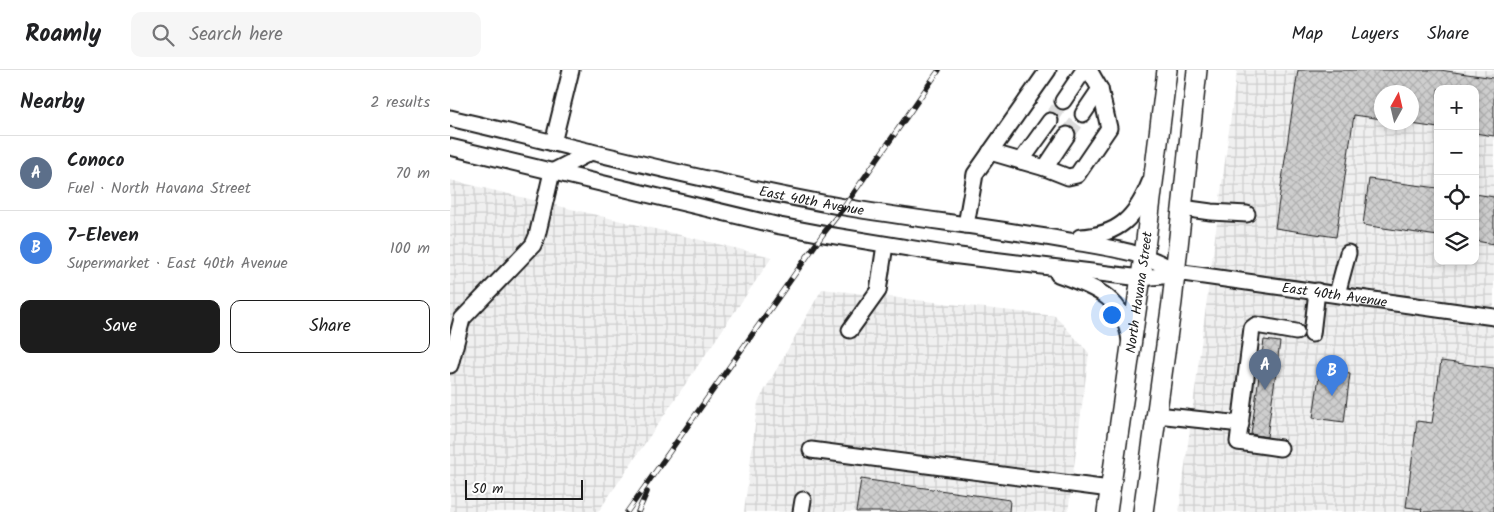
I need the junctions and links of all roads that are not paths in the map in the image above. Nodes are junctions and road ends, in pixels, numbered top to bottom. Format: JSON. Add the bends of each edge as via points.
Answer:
{"nodes":[{"id":1,"x":571,"y":70,"type":"edge"},
{"id":2,"x":1048,"y":70,"type":"edge"},
{"id":3,"x":1084,"y":70,"type":"edge"},
{"id":4,"x":1089,"y":70,"type":"edge"},
{"id":5,"x":1167,"y":70,"type":"edge"},
{"id":6,"x":1197,"y":70,"type":"edge"},
{"id":7,"x":1100,"y":89,"type":"junction"},
{"id":8,"x":1063,"y":101,"type":"tunnel mouth"},
{"id":9,"x":1083,"y":114,"type":"tunnel mouth"},
{"id":10,"x":450,"y":118,"type":"edge"},
{"id":11,"x":1050,"y":121,"type":"tunnel mouth"},
{"id":12,"x":1067,"y":135,"type":"tunnel mouth"},
{"id":13,"x":553,"y":142,"type":"junction"},
{"id":14,"x":450,"y":147,"type":"edge"},
{"id":15,"x":591,"y":152,"type":"junction"},
{"id":16,"x":990,"y":152,"type":"junction"},
{"id":17,"x":1021,"y":161,"type":"junction"},
{"id":18,"x":1156,"y":163,"type":"junction"},
{"id":19,"x":1045,"y":168,"type":"junction"},
{"id":20,"x":552,"y":172,"type":"junction"},
{"id":21,"x":584,"y":180,"type":"junction"},
{"id":22,"x":1182,"y":208,"type":"junction"},
{"id":23,"x":1247,"y":214,"type":"dead end"},
{"id":24,"x":966,"y":225,"type":"junction"},
{"id":25,"x":1051,"y":237,"type":"junction"},
{"id":26,"x":885,"y":245,"type":"junction"},
{"id":27,"x":1348,"y":253,"type":"dead end"},
{"id":28,"x":1144,"y":256,"type":"junction"},
{"id":29,"x":1033,"y":265,"type":"junction"},
{"id":30,"x":1176,"y":272,"type":"junction"},
{"id":31,"x":1141,"y":278,"type":"junction"},
{"id":32,"x":1317,"y":291,"type":"junction"},
{"id":33,"x":1336,"y":294,"type":"junction"},
{"id":34,"x":1494,"y":317,"type":"edge"},
{"id":35,"x":850,"y":330,"type":"dead end"},
{"id":36,"x":1296,"y":332,"type":"dead end"},
{"id":37,"x":1312,"y":334,"type":"dead end"},
{"id":38,"x":1131,"y":347,"type":"junction"},
{"id":39,"x":450,"y":366,"type":"edge"},
{"id":40,"x":1157,"y":415,"type":"junction"},
{"id":41,"x":1241,"y":424,"type":"junction"},
{"id":42,"x":1280,"y":448,"type":"dead end"},
{"id":43,"x":811,"y":450,"type":"dead end"},
{"id":44,"x":1110,"y":489,"type":"junction"},
{"id":45,"x":1107,"y":512,"type":"edge"},
{"id":46,"x":1143,"y":512,"type":"edge"}],
"edges":[{"from":1,"to":13,"type":"street"},
{"from":2,"to":16,"type":"street"},
{"from":3,"to":8,"type":"street"},
{"from":4,"to":7,"type":"street"},
{"from":5,"to":18,"type":"main road","name":"North Havana Street"},
{"from":6,"to":22,"type":"main road"},
{"from":7,"to":9,"type":"street"},
{"from":7,"to":19,"type":"street","via":[[1109,128],[1078,175],[1068,177]]},
{"from":10,"to":13,"type":"street","name":"East 40th Avenue"},
{"from":11,"to":17,"type":"street"},
{"from":12,"to":19,"type":"street"},
{"from":13,"to":15,"type":"street","name":"East 40th Avenue"},
{"from":14,"to":20,"type":"street","name":"East 40th Avenue"},
{"from":15,"to":20,"type":"street"},
{"from":15,"to":21,"type":"street"},
{"from":15,"to":24,"type":"street","name":"East 40th Avenue","via":[[803,199]]},
{"from":16,"to":17,"type":"street"},
{"from":16,"to":24,"type":"street","via":[[976,174]]},
{"from":17,"to":19,"type":"street"},
{"from":18,"to":25,"type":"street","via":[[1140,204],[1120,226],[1095,236]]},
{"from":18,"to":28,"type":"main road","name":"North Havana Street"},
{"from":20,"to":21,"type":"street","name":"East 40th Avenue"},
{"from":20,"to":39,"type":"street","via":[[533,245],[462,319]]},
{"from":21,"to":26,"type":"street","name":"East 40th Avenue","via":[[780,226]]},
{"from":22,"to":23,"type":"street"},
{"from":22,"to":30,"type":"main road"},
{"from":24,"to":25,"type":"street","name":"East 40th Avenue"},
{"from":25,"to":28,"type":"street","name":"East 40th Avenue"},
{"from":26,"to":29,"type":"street","name":"East 40th Avenue"},
{"from":26,"to":35,"type":"street","via":[[878,291]]},
{"from":27,"to":33,"type":"street"},
{"from":28,"to":30,"type":"street","name":"East 40th Avenue","via":[[1162,262]]},
{"from":28,"to":31,"type":"main road","name":"North Havana Street"},
{"from":29,"to":31,"type":"street","name":"East 40th Avenue"},
{"from":29,"to":38,"type":"street","via":[[1084,283],[1115,303],[1123,315]]},
{"from":30,"to":31,"type":"street","name":"East 40th Avenue"},
{"from":30,"to":32,"type":"street","name":"East 40th Avenue"},
{"from":30,"to":40,"type":"main road"},
{"from":31,"to":38,"type":"main road","name":"North Havana Street"},
{"from":32,"to":33,"type":"street","name":"East 40th Avenue"},
{"from":32,"to":37,"type":"street"},
{"from":33,"to":34,"type":"street","name":"East 40th Avenue"},
{"from":36,"to":41,"type":"street","via":[[1256,325],[1252,328]]},
{"from":38,"to":44,"type":"main road","name":"North Havana Street"},
{"from":40,"to":41,"type":"street"},
{"from":40,"to":46,"type":"main road"},
{"from":41,"to":42,"type":"street","via":[[1240,443]]},
{"from":43,"to":44,"type":"street"},
{"from":44,"to":45,"type":"main road","name":"North Havana Street"}]}
